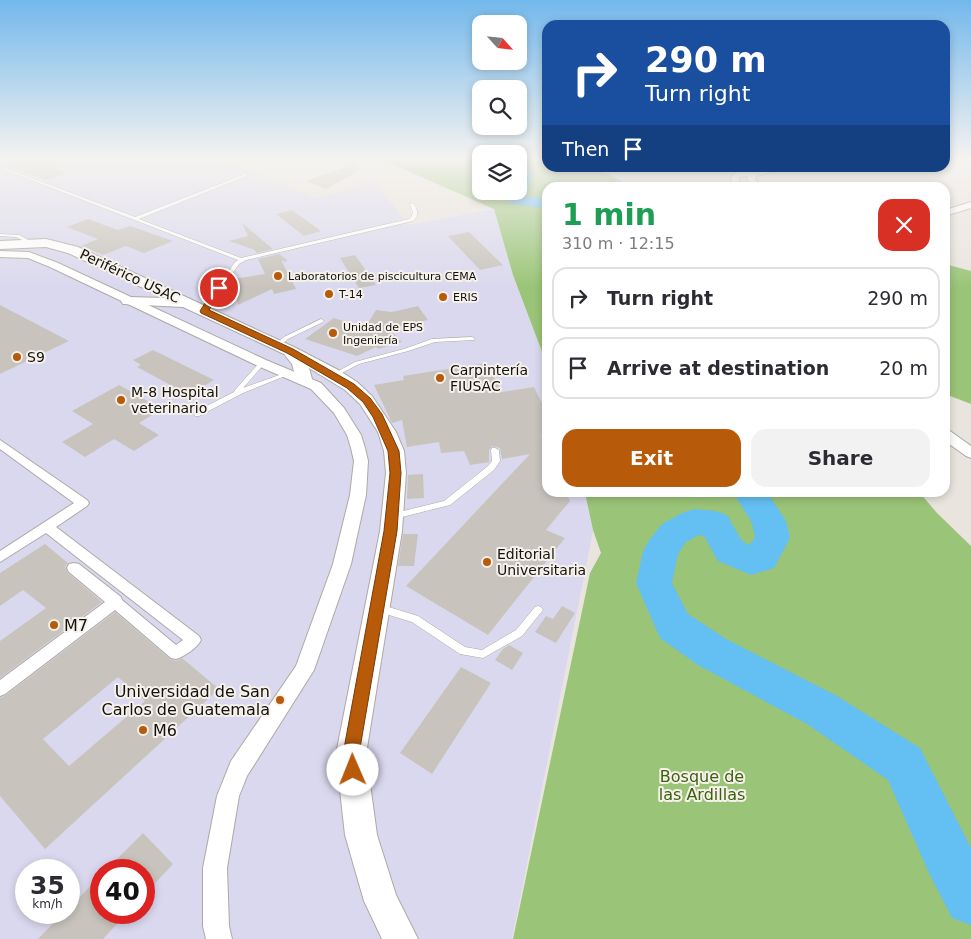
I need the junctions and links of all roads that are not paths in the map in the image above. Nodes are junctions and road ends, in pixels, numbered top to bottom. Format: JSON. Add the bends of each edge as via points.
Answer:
{"nodes":[{"id":1,"x":88,"y":201,"type":"edge"},
{"id":2,"x":181,"y":201,"type":"edge"},
{"id":3,"x":412,"y":204,"type":"dead end"},
{"id":4,"x":971,"y":205,"type":"edge"},
{"id":5,"x":950,"y":211,"type":"edge"},
{"id":6,"x":135,"y":219,"type":"junction"},
{"id":7,"x":0,"y":235,"type":"edge"},
{"id":8,"x":32,"y":243,"type":"junction"},
{"id":9,"x":0,"y":245,"type":"edge"},
{"id":10,"x":0,"y":254,"type":"edge"},
{"id":11,"x":241,"y":260,"type":"junction"},
{"id":12,"x":128,"y":301,"type":"junction"},
{"id":13,"x":196,"y":307,"type":"junction"},
{"id":14,"x":321,"y":321,"type":"dead end"},
{"id":15,"x":472,"y":339,"type":"dead end"},
{"id":16,"x":284,"y":348,"type":"junction"},
{"id":17,"x":262,"y":363,"type":"junction"},
{"id":18,"x":334,"y":375,"type":"junction"},
{"id":19,"x":295,"y":377,"type":"junction"},
{"id":20,"x":233,"y":395,"type":"junction"},
{"id":21,"x":197,"y":414,"type":"dead end"},
{"id":22,"x":950,"y":438,"type":"edge"},
{"id":23,"x":0,"y":444,"type":"edge"},
{"id":24,"x":495,"y":450,"type":"dead end"},
{"id":25,"x":971,"y":453,"type":"edge"},
{"id":26,"x":392,"y":516,"type":"junction"},
{"id":27,"x":46,"y":526,"type":"junction"},
{"id":28,"x":0,"y":557,"type":"edge"},
{"id":29,"x":74,"y":568,"type":"dead end"},
{"id":30,"x":116,"y":601,"type":"junction"},
{"id":31,"x":377,"y":608,"type":"junction"},
{"id":32,"x":538,"y":610,"type":"dead end"},
{"id":33,"x":0,"y":689,"type":"edge"},
{"id":34,"x":219,"y":939,"type":"edge"},
{"id":35,"x":400,"y":939,"type":"edge"}],
"edges":[{"from":1,"to":6,"type":"lane"},
{"from":2,"to":6,"type":"lane"},
{"from":3,"to":11,"type":"lane","via":[[416,216],[411,220]]},
{"from":4,"to":5,"type":"street"},
{"from":6,"to":11,"type":"lane"},
{"from":7,"to":8,"type":"lane","via":[[17,236]]},
{"from":8,"to":9,"type":"street","name":"Periférico USAC"},
{"from":8,"to":13,"type":"street","name":"Periférico USAC","via":[[73,250]]},
{"from":10,"to":12,"type":"street","name":"Periférico USAC","via":[[39,258]]},
{"from":11,"to":13,"type":"lane"},
{"from":12,"to":13,"type":"street"},
{"from":12,"to":17,"type":"street","name":"Periférico USAC"},
{"from":13,"to":16,"type":"street","name":"Periférico USAC"},
{"from":14,"to":16,"type":"lane","via":[[286,338]]},
{"from":15,"to":18,"type":"lane","via":[[434,340],[357,363]]},
{"from":16,"to":18,"type":"street","name":"Periférico USAC"},
{"from":16,"to":19,"type":"street","via":[[300,364]]},
{"from":17,"to":19,"type":"street","name":"Periférico USAC"},
{"from":17,"to":20,"type":"lane"},
{"from":18,"to":26,"type":"street","name":"Periférico USAC","via":[[366,400],[378,416],[394,451],[396,473]]},
{"from":19,"to":20,"type":"lane","via":[[271,378]]},
{"from":19,"to":34,"type":"street","name":"Periférico USAC","via":[[316,386],[354,435],[361,461],[358,495],[342,564],[304,670],[239,769],[228,796],[215,868]]},
{"from":20,"to":21,"type":"lane"},
{"from":22,"to":25,"type":"street"},
{"from":23,"to":27,"type":"street","via":[[83,503]]},
{"from":24,"to":26,"type":"lane","via":[[496,461],[491,468],[447,503]]},
{"from":26,"to":31,"type":"street","name":"Periférico USAC"},
{"from":27,"to":28,"type":"street"},
{"from":27,"to":30,"type":"street","via":[[194,640],[176,653]]},
{"from":29,"to":30,"type":"street"},
{"from":30,"to":33,"type":"street"},
{"from":31,"to":32,"type":"lane","via":[[415,619],[463,651],[483,654],[519,633]]},
{"from":31,"to":35,"type":"street","name":"Periférico USAC","via":[[351,754],[361,835],[381,900]]}]}
